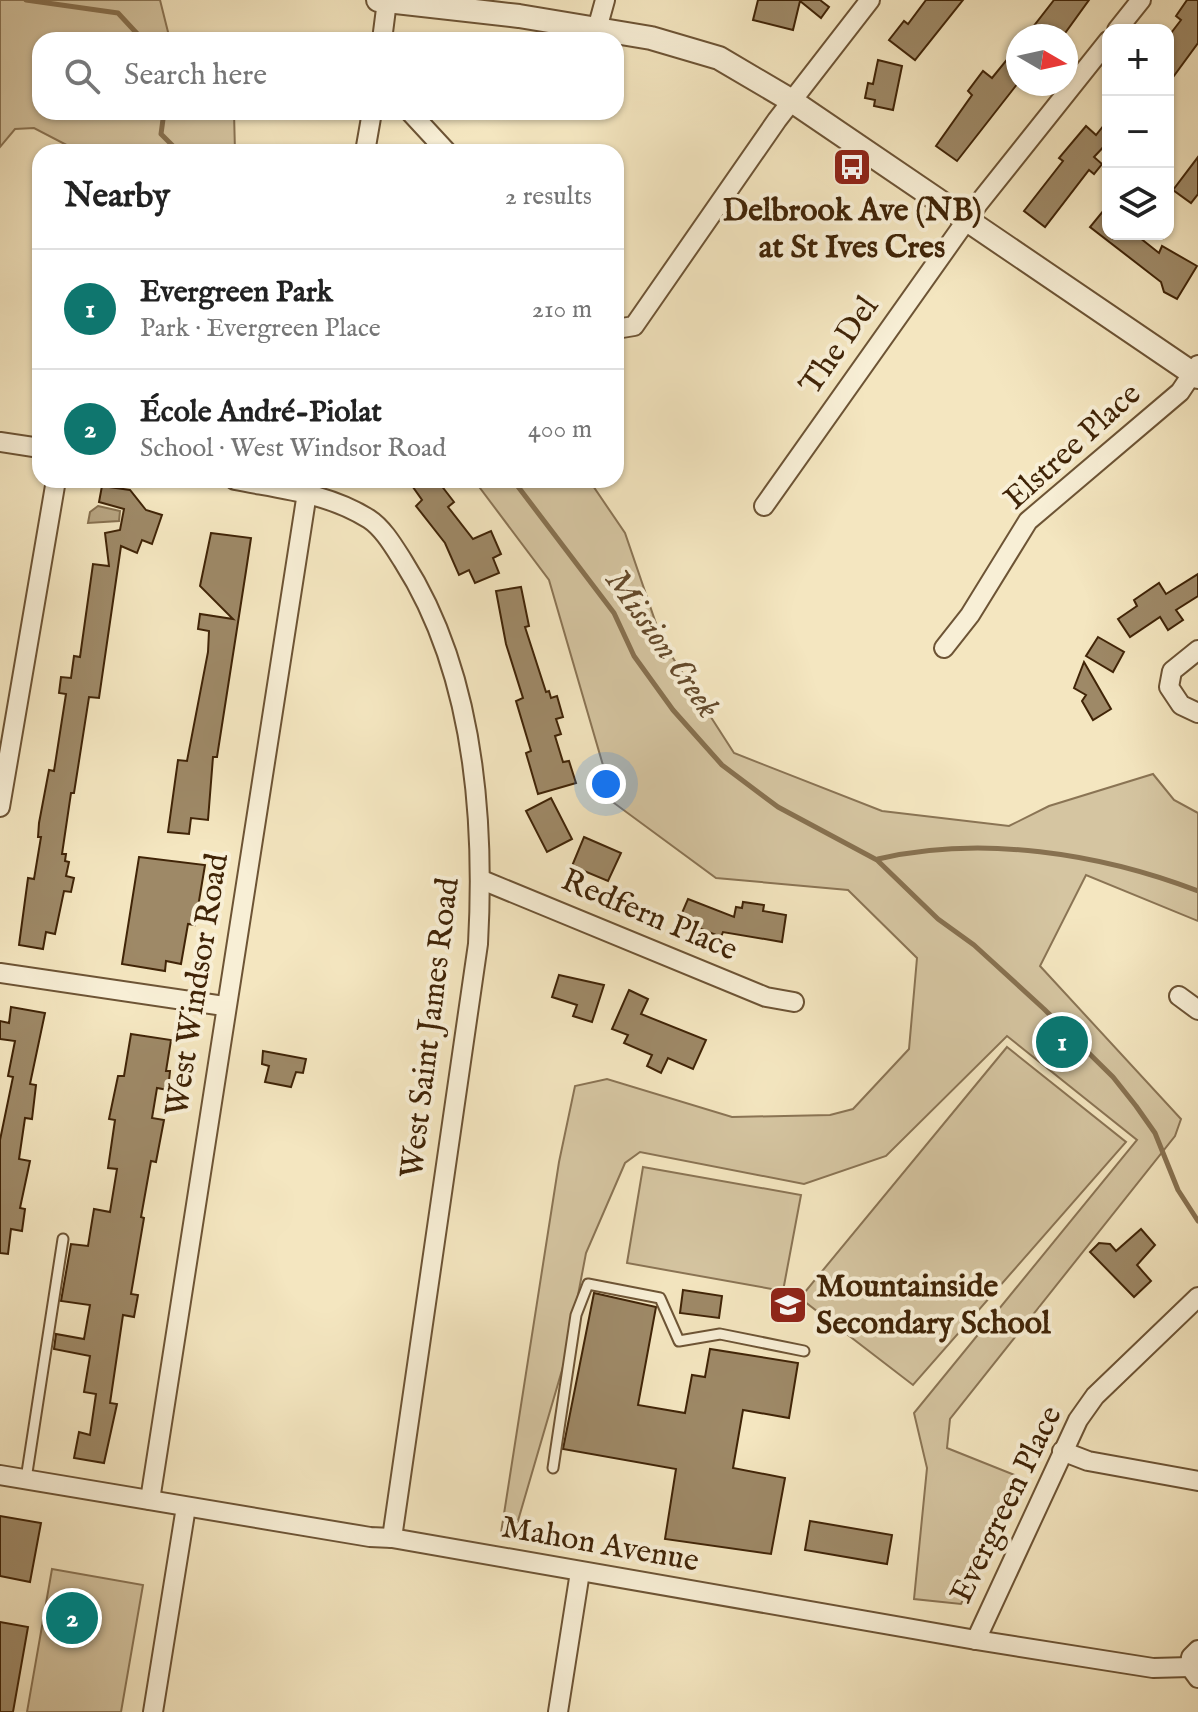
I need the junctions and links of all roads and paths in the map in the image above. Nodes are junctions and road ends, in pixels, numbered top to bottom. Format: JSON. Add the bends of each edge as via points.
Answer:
{"nodes":[{"id":1,"x":605,"y":0,"type":"edge"},
{"id":2,"x":870,"y":0,"type":"edge"},
{"id":3,"x":1141,"y":0,"type":"edge"},
{"id":4,"x":382,"y":1,"type":"edge"},
{"id":5,"x":520,"y":8,"type":"edge"},
{"id":6,"x":1122,"y":24,"type":"edge"},
{"id":7,"x":597,"y":29,"type":"junction"},
{"id":8,"x":382,"y":32,"type":"edge"},
{"id":9,"x":615,"y":32,"type":"edge"},
{"id":10,"x":624,"y":34,"type":"edge"},
{"id":11,"x":1102,"y":49,"type":"edge"},
{"id":12,"x":792,"y":101,"type":"junction"},
{"id":13,"x":371,"y":120,"type":"edge"},
{"id":14,"x":417,"y":120,"type":"edge"},
{"id":15,"x":366,"y":144,"type":"edge"},
{"id":16,"x":440,"y":144,"type":"edge"},
{"id":17,"x":966,"y":221,"type":"junction"},
{"id":18,"x":624,"y":328,"type":"edge"},
{"id":19,"x":1196,"y":372,"type":"edge"},
{"id":20,"x":0,"y":442,"type":"edge"},
{"id":21,"x":32,"y":447,"type":"edge"},
{"id":22,"x":55,"y":488,"type":"edge"},
{"id":23,"x":308,"y":488,"type":"edge"},
{"id":24,"x":310,"y":488,"type":"edge"},
{"id":25,"x":764,"y":506,"type":"dead end"},
{"id":26,"x":944,"y":648,"type":"dead end"},
{"id":27,"x":1198,"y":650,"type":"edge"},
{"id":28,"x":1198,"y":713,"type":"edge"},
{"id":29,"x":0,"y":807,"type":"edge"},
{"id":30,"x":482,"y":880,"type":"junction"},
{"id":31,"x":0,"y":973,"type":"edge"},
{"id":32,"x":1179,"y":996,"type":"dead end"},
{"id":33,"x":794,"y":1002,"type":"dead end"},
{"id":34,"x":224,"y":1006,"type":"junction"},
{"id":35,"x":1198,"y":1010,"type":"edge"},
{"id":36,"x":63,"y":1239,"type":"dead end"},
{"id":37,"x":1198,"y":1297,"type":"edge"},
{"id":38,"x":804,"y":1351,"type":"dead end"},
{"id":39,"x":1062,"y":1451,"type":"junction"},
{"id":40,"x":553,"y":1468,"type":"dead end"},
{"id":41,"x":0,"y":1475,"type":"edge"},
{"id":42,"x":26,"y":1479,"type":"junction"},
{"id":43,"x":1198,"y":1481,"type":"edge"},
{"id":44,"x":150,"y":1500,"type":"junction"},
{"id":45,"x":186,"y":1507,"type":"junction"},
{"id":46,"x":392,"y":1538,"type":"junction"},
{"id":47,"x":580,"y":1572,"type":"junction"},
{"id":48,"x":976,"y":1640,"type":"junction"},
{"id":49,"x":1198,"y":1650,"type":"edge"},
{"id":50,"x":1194,"y":1673,"type":"edge"},
{"id":51,"x":158,"y":1711,"type":"edge"},
{"id":52,"x":558,"y":1712,"type":"edge"}],
"edges":[{"from":1,"to":7,"type":"street"},
{"from":2,"to":12,"type":"street"},
{"from":3,"to":6,"type":"street"},
{"from":4,"to":5,"type":"street"},
{"from":4,"to":8,"type":"street"},
{"from":5,"to":7,"type":"street"},
{"from":7,"to":9,"type":"street"},
{"from":10,"to":12,"type":"street","via":[[719,58]]},
{"from":11,"to":17,"type":"street","name":"The Del"},
{"from":12,"to":17,"type":"street"},
{"from":12,"to":18,"type":"street","via":[[634,326]]},
{"from":13,"to":15,"type":"street"},
{"from":14,"to":16,"type":"street"},
{"from":17,"to":19,"type":"street"},
{"from":17,"to":25,"type":"street","name":"The Del"},
{"from":19,"to":26,"type":"street","name":"Elstree Place","via":[[1180,392],[1028,521]]},
{"from":20,"to":21,"type":"street"},
{"from":22,"to":29,"type":"street"},
{"from":23,"to":34,"type":"street","name":"West Windsor Road"},
{"from":24,"to":30,"type":"street","name":"West Saint James Road","via":[[371,520],[412,575],[437,626],[472,759]]},
{"from":27,"to":28,"type":"street","via":[[1172,671],[1169,687],[1181,705]]},
{"from":30,"to":33,"type":"street","name":"Redfern Place","via":[[766,997]]},
{"from":30,"to":46,"type":"street","name":"West Saint James Road","via":[[478,944]]},
{"from":31,"to":34,"type":"street"},
{"from":32,"to":35,"type":"street"},
{"from":34,"to":44,"type":"street","name":"West Windsor Road"},
{"from":36,"to":42,"type":"lane"},
{"from":37,"to":39,"type":"street","name":"Evergreen Place","via":[[1095,1396]]},
{"from":38,"to":40,"type":"lane","via":[[720,1334],[679,1341],[660,1298],[588,1284],[576,1315]]},
{"from":39,"to":43,"type":"street","via":[[1088,1461]]},
{"from":39,"to":48,"type":"street","name":"Evergreen Place"},
{"from":41,"to":42,"type":"street","name":"Mahon Avenue"},
{"from":42,"to":44,"type":"street","name":"Mahon Avenue"},
{"from":44,"to":45,"type":"street","name":"Mahon Avenue"},
{"from":45,"to":46,"type":"street","name":"Mahon Avenue"},
{"from":45,"to":51,"type":"street"},
{"from":46,"to":47,"type":"street","name":"Mahon Avenue"},
{"from":47,"to":48,"type":"street","name":"Mahon Avenue"},
{"from":47,"to":52,"type":"street"},
{"from":48,"to":50,"type":"street","name":"Mahon Avenue"},
{"from":49,"to":50,"type":"street","name":"Mahon Avenue","via":[[1191,1657]]}]}
